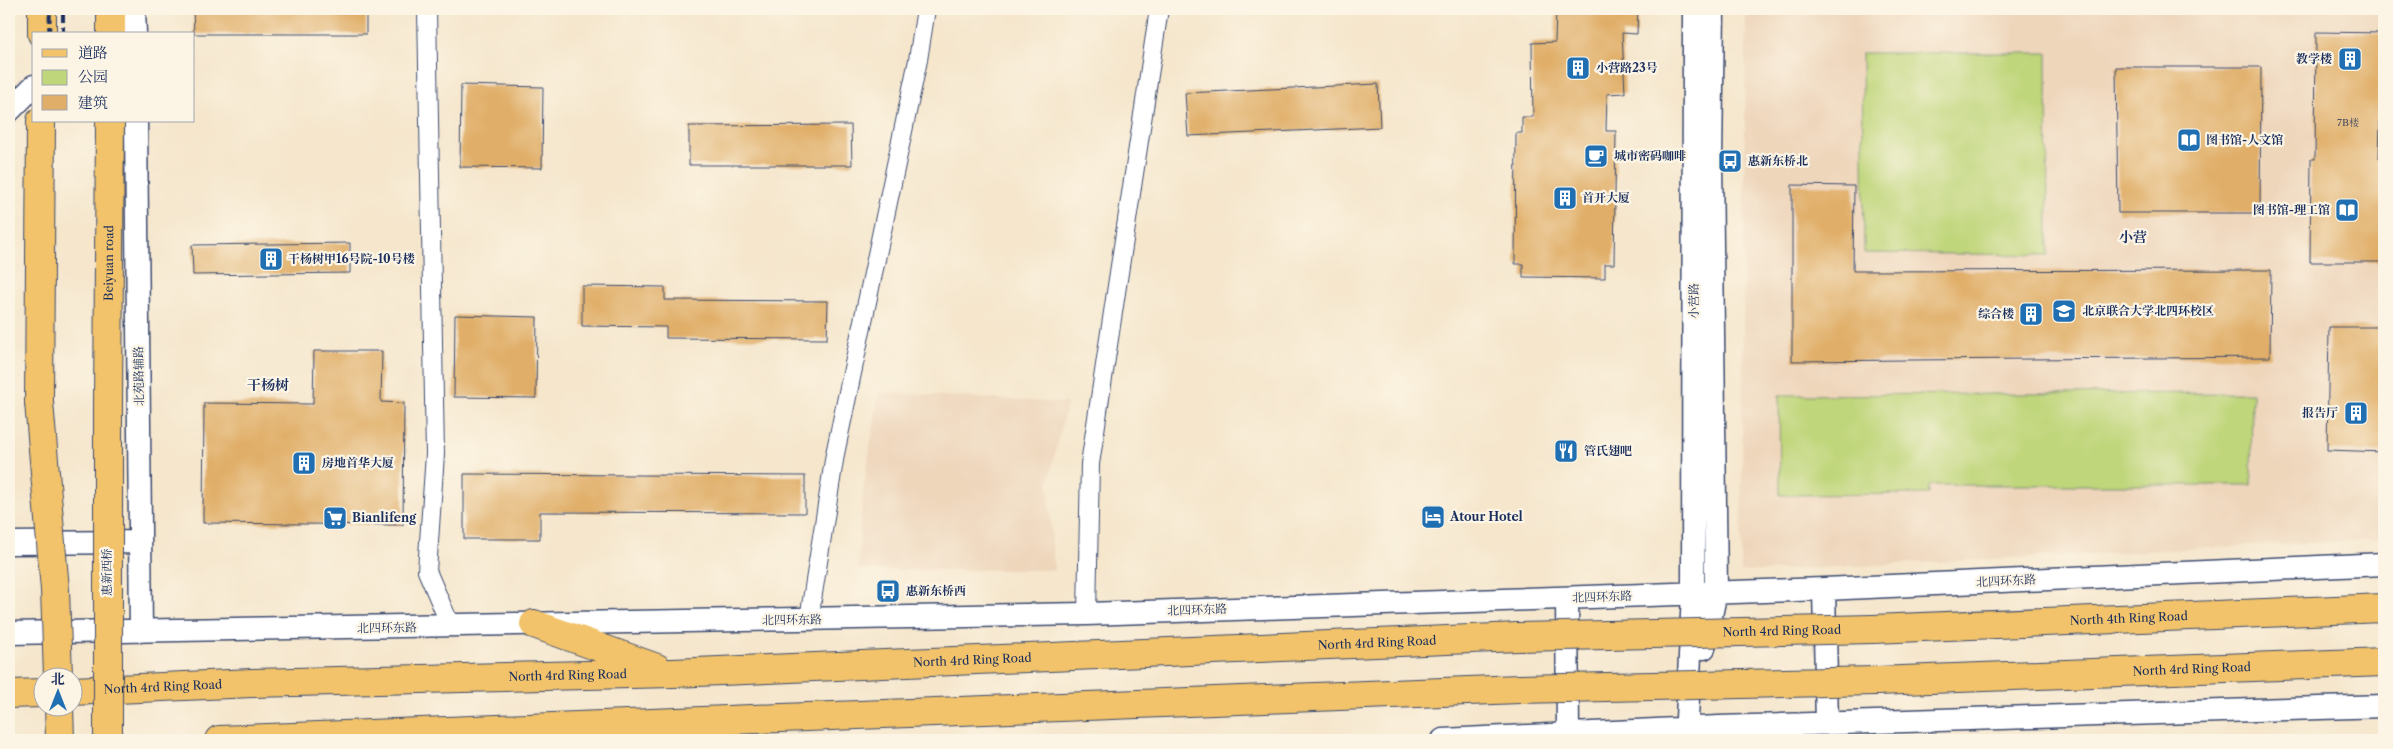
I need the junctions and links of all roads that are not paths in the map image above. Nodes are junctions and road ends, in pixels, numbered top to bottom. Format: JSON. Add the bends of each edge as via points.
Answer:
{"nodes":[{"id":1,"x":42,"y":9,"type":"edge"},
{"id":2,"x":111,"y":9,"type":"edge"},
{"id":3,"x":134,"y":9,"type":"edge"},
{"id":4,"x":427,"y":9,"type":"edge"},
{"id":5,"x":926,"y":9,"type":"edge"},
{"id":6,"x":1159,"y":9,"type":"edge"},
{"id":7,"x":1694,"y":9,"type":"edge"},
{"id":8,"x":1713,"y":9,"type":"edge"},
{"id":9,"x":42,"y":32,"type":"edge"},
{"id":10,"x":111,"y":32,"type":"edge"},
{"id":11,"x":135,"y":32,"type":"edge"},
{"id":12,"x":32,"y":88,"type":"edge"},
{"id":13,"x":9,"y":111,"type":"edge"},
{"id":14,"x":41,"y":122,"type":"edge"},
{"id":15,"x":110,"y":122,"type":"edge"},
{"id":16,"x":136,"y":122,"type":"edge"},
{"id":17,"x":108,"y":404,"type":"joint"},
{"id":18,"x":140,"y":542,"type":"junction"},
{"id":19,"x":9,"y":543,"type":"edge"},
{"id":20,"x":2384,"y":564,"type":"edge"},
{"id":21,"x":1824,"y":589,"type":"junction"},
{"id":22,"x":1716,"y":592,"type":"junction"},
{"id":23,"x":1693,"y":593,"type":"junction"},
{"id":24,"x":1567,"y":598,"type":"junction"},
{"id":25,"x":2384,"y":608,"type":"edge"},
{"id":26,"x":1088,"y":614,"type":"junction"},
{"id":27,"x":809,"y":619,"type":"junction"},
{"id":28,"x":534,"y":624,"type":"junction"},
{"id":29,"x":452,"y":627,"type":"junction"},
{"id":30,"x":1873,"y":629,"type":"joint"},
{"id":31,"x":141,"y":631,"type":"junction"},
{"id":32,"x":9,"y":633,"type":"edge"},
{"id":33,"x":2384,"y":662,"type":"edge"},
{"id":34,"x":58,"y":666,"type":"edge"},
{"id":35,"x":673,"y":673,"type":"junction"},
{"id":36,"x":82,"y":691,"type":"edge"},
{"id":37,"x":32,"y":693,"type":"edge"},
{"id":38,"x":9,"y":694,"type":"edge"},
{"id":39,"x":2384,"y":706,"type":"edge"},
{"id":40,"x":59,"y":716,"type":"edge"},
{"id":41,"x":1827,"y":724,"type":"junction"},
{"id":42,"x":593,"y":726,"type":"junction"},
{"id":43,"x":1568,"y":734,"type":"junction"},
{"id":44,"x":1686,"y":735,"type":"edge"},
{"id":45,"x":60,"y":740,"type":"edge"},
{"id":46,"x":108,"y":740,"type":"edge"},
{"id":47,"x":219,"y":740,"type":"edge"},
{"id":48,"x":566,"y":740,"type":"edge"},
{"id":49,"x":1443,"y":740,"type":"edge"}],
"edges":[{"from":1,"to":9,"type":"main road"},
{"from":2,"to":10,"type":"main road"},
{"from":3,"to":11,"type":"street"},
{"from":4,"to":29,"type":"street","via":[[435,454],[427,571]]},
{"from":5,"to":27,"type":"street","via":[[835,454]]},
{"from":6,"to":26,"type":"street","via":[[1090,464]]},
{"from":7,"to":23,"type":"street","name":"小营路"},
{"from":8,"to":22,"type":"street","name":"小营路"},
{"from":12,"to":13,"type":"street"},
{"from":14,"to":34,"type":"main road","bridge":true,"via":[[39,402],[55,590]]},
{"from":15,"to":17,"type":"main road","name":"Beiyuan road"},
{"from":16,"to":18,"type":"street","name":"北苑路辅路"},
{"from":17,"to":46,"type":"main road","name":"惠新西桥","bridge":true},
{"from":18,"to":19,"type":"street"},
{"from":18,"to":31,"type":"street","name":"北苑路辅路"},
{"from":20,"to":21,"type":"street","name":"北四环东路"},
{"from":21,"to":22,"type":"street","name":"北四环东路"},
{"from":21,"to":41,"type":"street"},
{"from":22,"to":23,"type":"street","name":"北四环东路"},
{"from":22,"to":44,"type":"street","name":"小营路"},
{"from":23,"to":24,"type":"street","name":"北四环东路"},
{"from":23,"to":44,"type":"street","name":"小营路"},
{"from":24,"to":26,"type":"street","name":"北四环东路"},
{"from":24,"to":43,"type":"street"},
{"from":25,"to":30,"type":"main road","name":"North 4th Ring Road"},
{"from":26,"to":27,"type":"street","name":"北四环东路"},
{"from":27,"to":28,"type":"street","name":"北四环东路"},
{"from":28,"to":29,"type":"street","name":"北四环东路"},
{"from":28,"to":35,"type":"main road"},
{"from":29,"to":31,"type":"street","name":"北四环东路"},
{"from":30,"to":35,"type":"main road","name":"North 4rd Ring Road","bridge":true,"via":[[1518,636]]},
{"from":31,"to":32,"type":"street","name":"北四环东路"},
{"from":33,"to":42,"type":"main road","name":"North 4rd Ring Road","bridge":true,"via":[[1876,681],[1519,689]]},
{"from":35,"to":36,"type":"main road","name":"North 4rd Ring Road","via":[[252,683]]},
{"from":37,"to":38,"type":"main road"},
{"from":39,"to":41,"type":"street"},
{"from":40,"to":45,"type":"main road"},
{"from":41,"to":44,"type":"street"},
{"from":42,"to":47,"type":"main road"},
{"from":42,"to":48,"type":"main road"},
{"from":43,"to":44,"type":"street"},
{"from":43,"to":49,"type":"street"}]}
